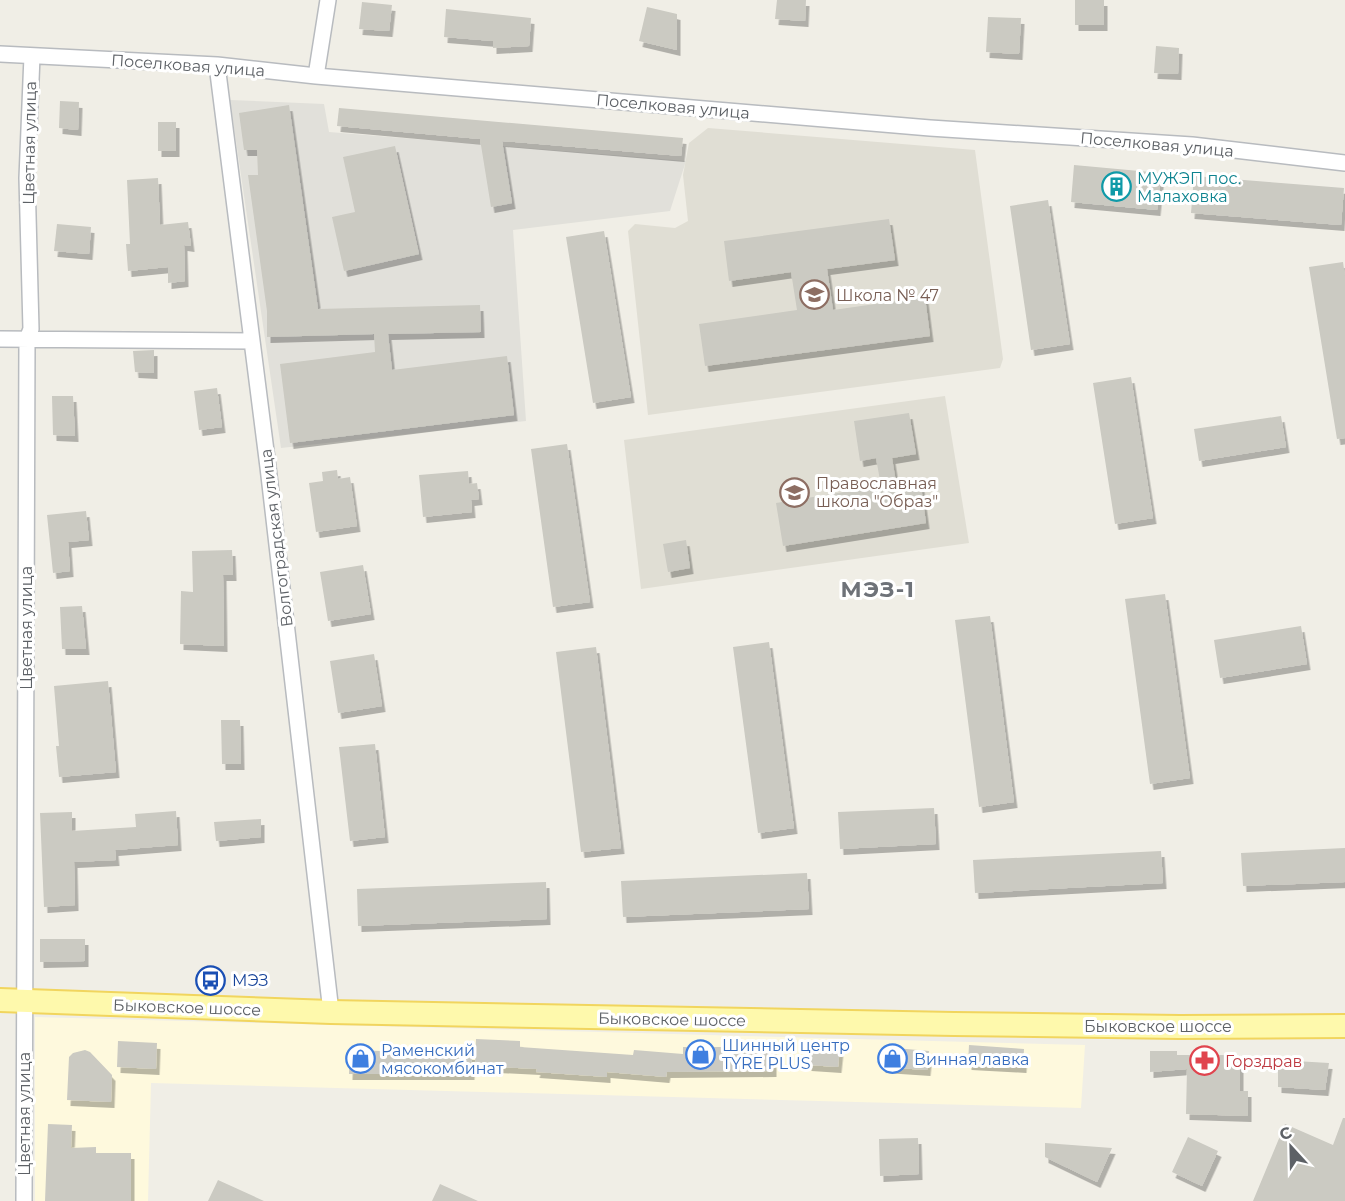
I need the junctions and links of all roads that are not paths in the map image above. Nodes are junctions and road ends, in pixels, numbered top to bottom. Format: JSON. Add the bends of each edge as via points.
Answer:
{"nodes":[{"id":1,"x":328,"y":0,"type":"edge"},
{"id":2,"x":0,"y":54,"type":"edge"},
{"id":3,"x":32,"y":56,"type":"junction"},
{"id":4,"x":217,"y":65,"type":"junction"},
{"id":5,"x":316,"y":76,"type":"junction"},
{"id":6,"x":1345,"y":163,"type":"edge"},
{"id":7,"x":0,"y":339,"type":"edge"},
{"id":8,"x":27,"y":339,"type":"junction"},
{"id":9,"x":251,"y":341,"type":"junction"},
{"id":10,"x":0,"y":1000,"type":"edge"},
{"id":11,"x":25,"y":1000,"type":"junction"},
{"id":12,"x":331,"y":1012,"type":"junction"},
{"id":13,"x":1345,"y":1026,"type":"edge"},
{"id":14,"x":24,"y":1201,"type":"edge"}],
"edges":[{"from":1,"to":5,"type":"street"},
{"from":2,"to":3,"type":"street","name":"Поселковая улица"},
{"from":3,"to":4,"type":"street","name":"Поселковая улица"},
{"from":3,"to":8,"type":"street","name":"Цветная улица","via":[[27,178],[31,329]]},
{"from":4,"to":5,"type":"street","name":"Поселковая улица"},
{"from":4,"to":9,"type":"street","name":"Волгоградская улица"},
{"from":5,"to":6,"type":"street","name":"Поселковая улица","via":[[930,128],[1192,145]]},
{"from":7,"to":8,"type":"street"},
{"from":8,"to":9,"type":"street"},
{"from":8,"to":11,"type":"street","name":"Цветная улица"},
{"from":9,"to":12,"type":"street","name":"Волгоградская улица"},
{"from":10,"to":11,"type":"main road","name":"Быковское шоссе"},
{"from":11,"to":12,"type":"main road","name":"Быковское шоссе"},
{"from":11,"to":14,"type":"street","name":"Цветная улица"},
{"from":12,"to":13,"type":"main road","name":"Быковское шоссе","via":[[1049,1025]]}]}
